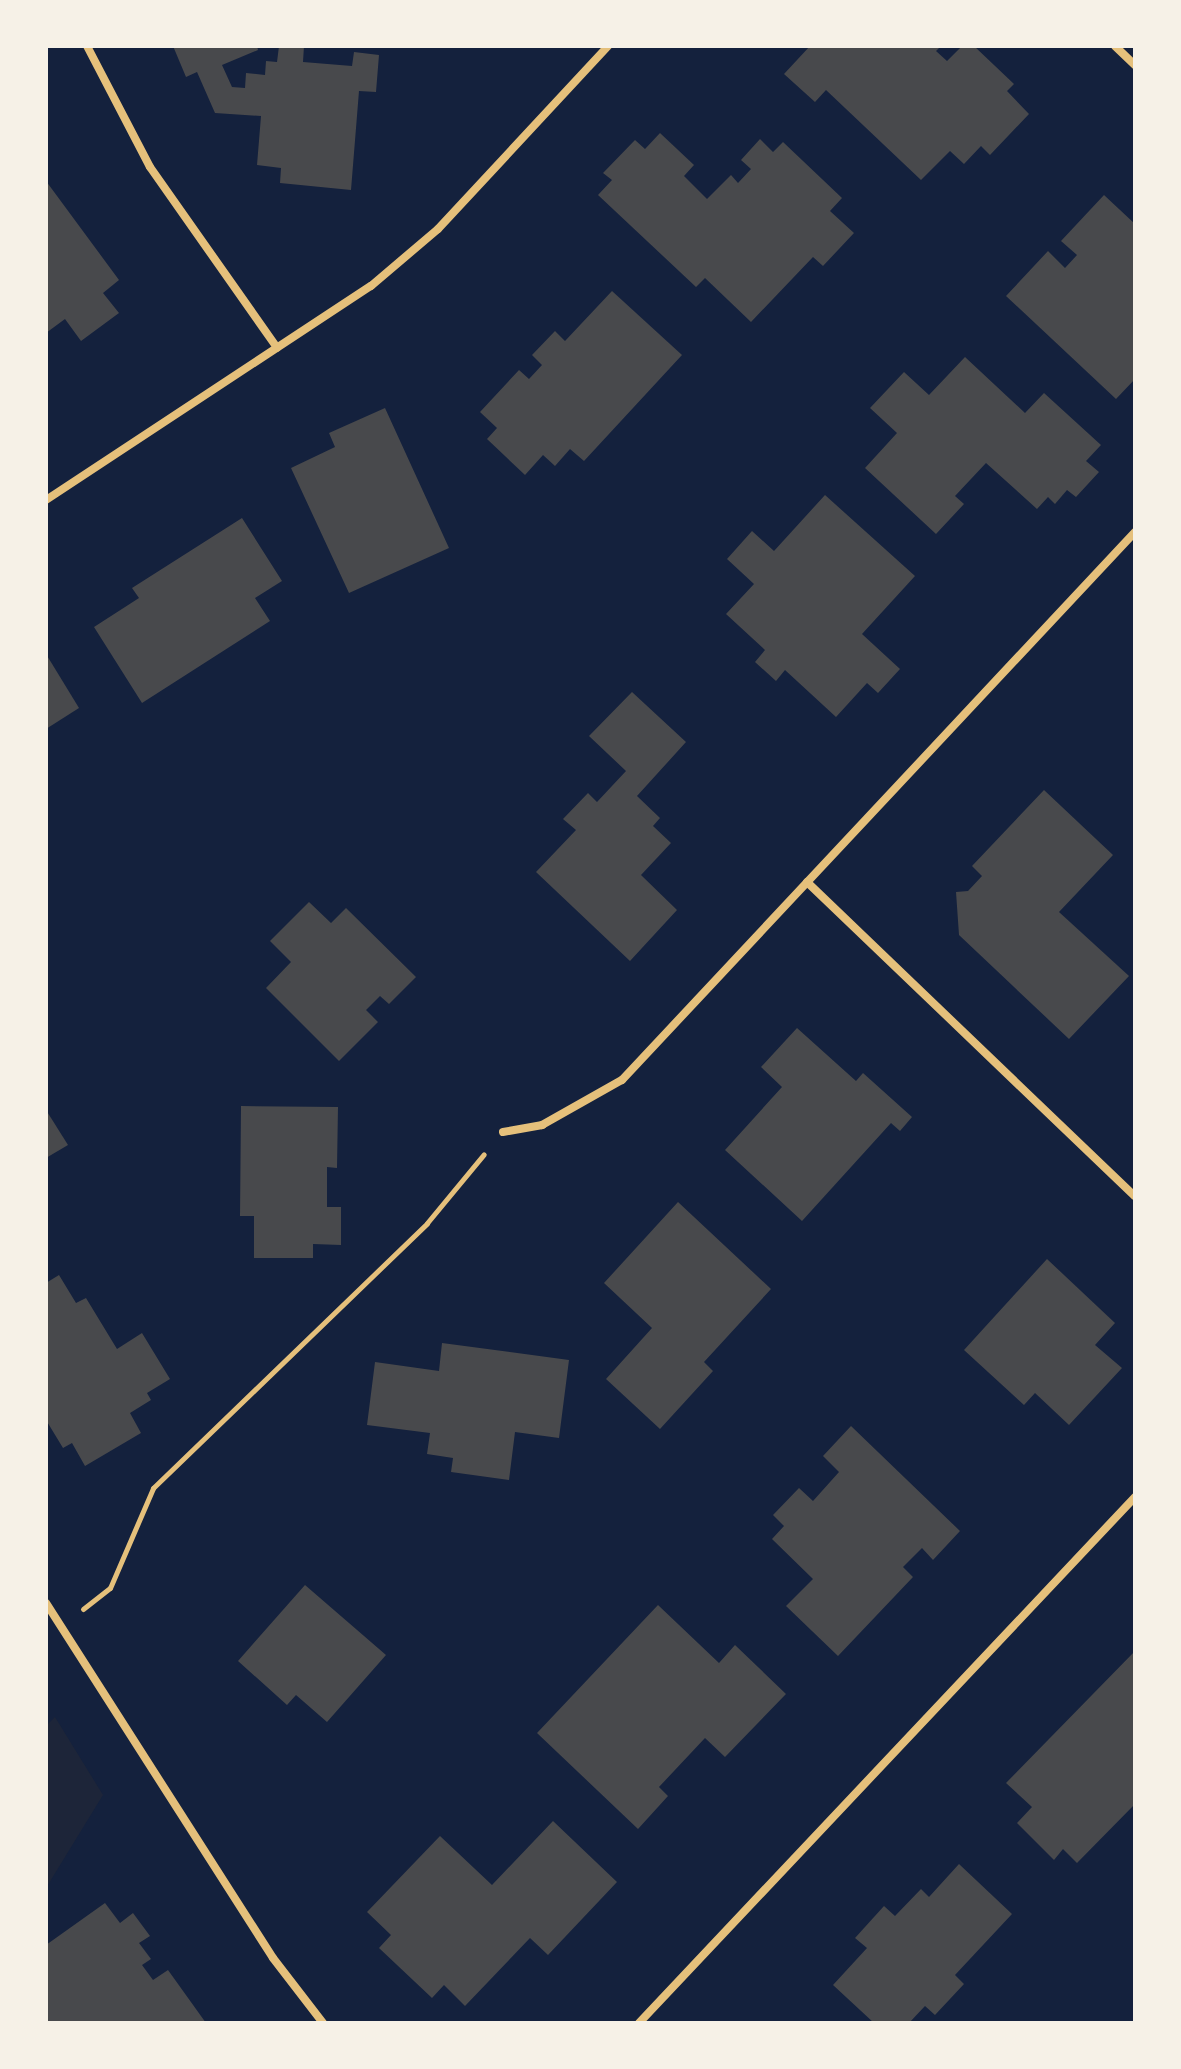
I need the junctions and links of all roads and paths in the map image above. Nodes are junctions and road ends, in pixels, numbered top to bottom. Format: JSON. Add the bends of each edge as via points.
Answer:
{"nodes":[{"id":1,"x":87,"y":46,"type":"edge"},
{"id":2,"x":608,"y":46,"type":"edge"},
{"id":3,"x":1115,"y":46,"type":"edge"},
{"id":4,"x":1135,"y":65,"type":"edge"},
{"id":5,"x":277,"y":348,"type":"junction"},
{"id":6,"x":46,"y":500,"type":"edge"},
{"id":7,"x":1135,"y":532,"type":"edge"},
{"id":8,"x":807,"y":882,"type":"junction"},
{"id":9,"x":503,"y":1132,"type":"joint"},
{"id":10,"x":1135,"y":1196,"type":"edge"},
{"id":11,"x":1135,"y":1497,"type":"edge"},
{"id":12,"x":46,"y":1603,"type":"edge"},
{"id":13,"x":59,"y":1624,"type":"junction"},
{"id":14,"x":323,"y":2023,"type":"edge"},
{"id":15,"x":639,"y":2023,"type":"edge"}],
"edges":[{"from":1,"to":5,"type":"street","via":[[150,167]]},
{"from":2,"to":5,"type":"street","via":[[438,229],[371,286]]},
{"from":3,"to":4,"type":"street"},
{"from":5,"to":6,"type":"street","via":[[165,427]]},
{"from":7,"to":8,"type":"street"},
{"from":8,"to":9,"type":"street","via":[[622,1080],[542,1125]]},
{"from":8,"to":10,"type":"street"},
{"from":9,"to":13,"type":"path","via":[[427,1223],[153,1488],[110,1588]]},
{"from":11,"to":15,"type":"street"},
{"from":12,"to":13,"type":"street"},
{"from":13,"to":14,"type":"street","via":[[273,1958]]}]}
